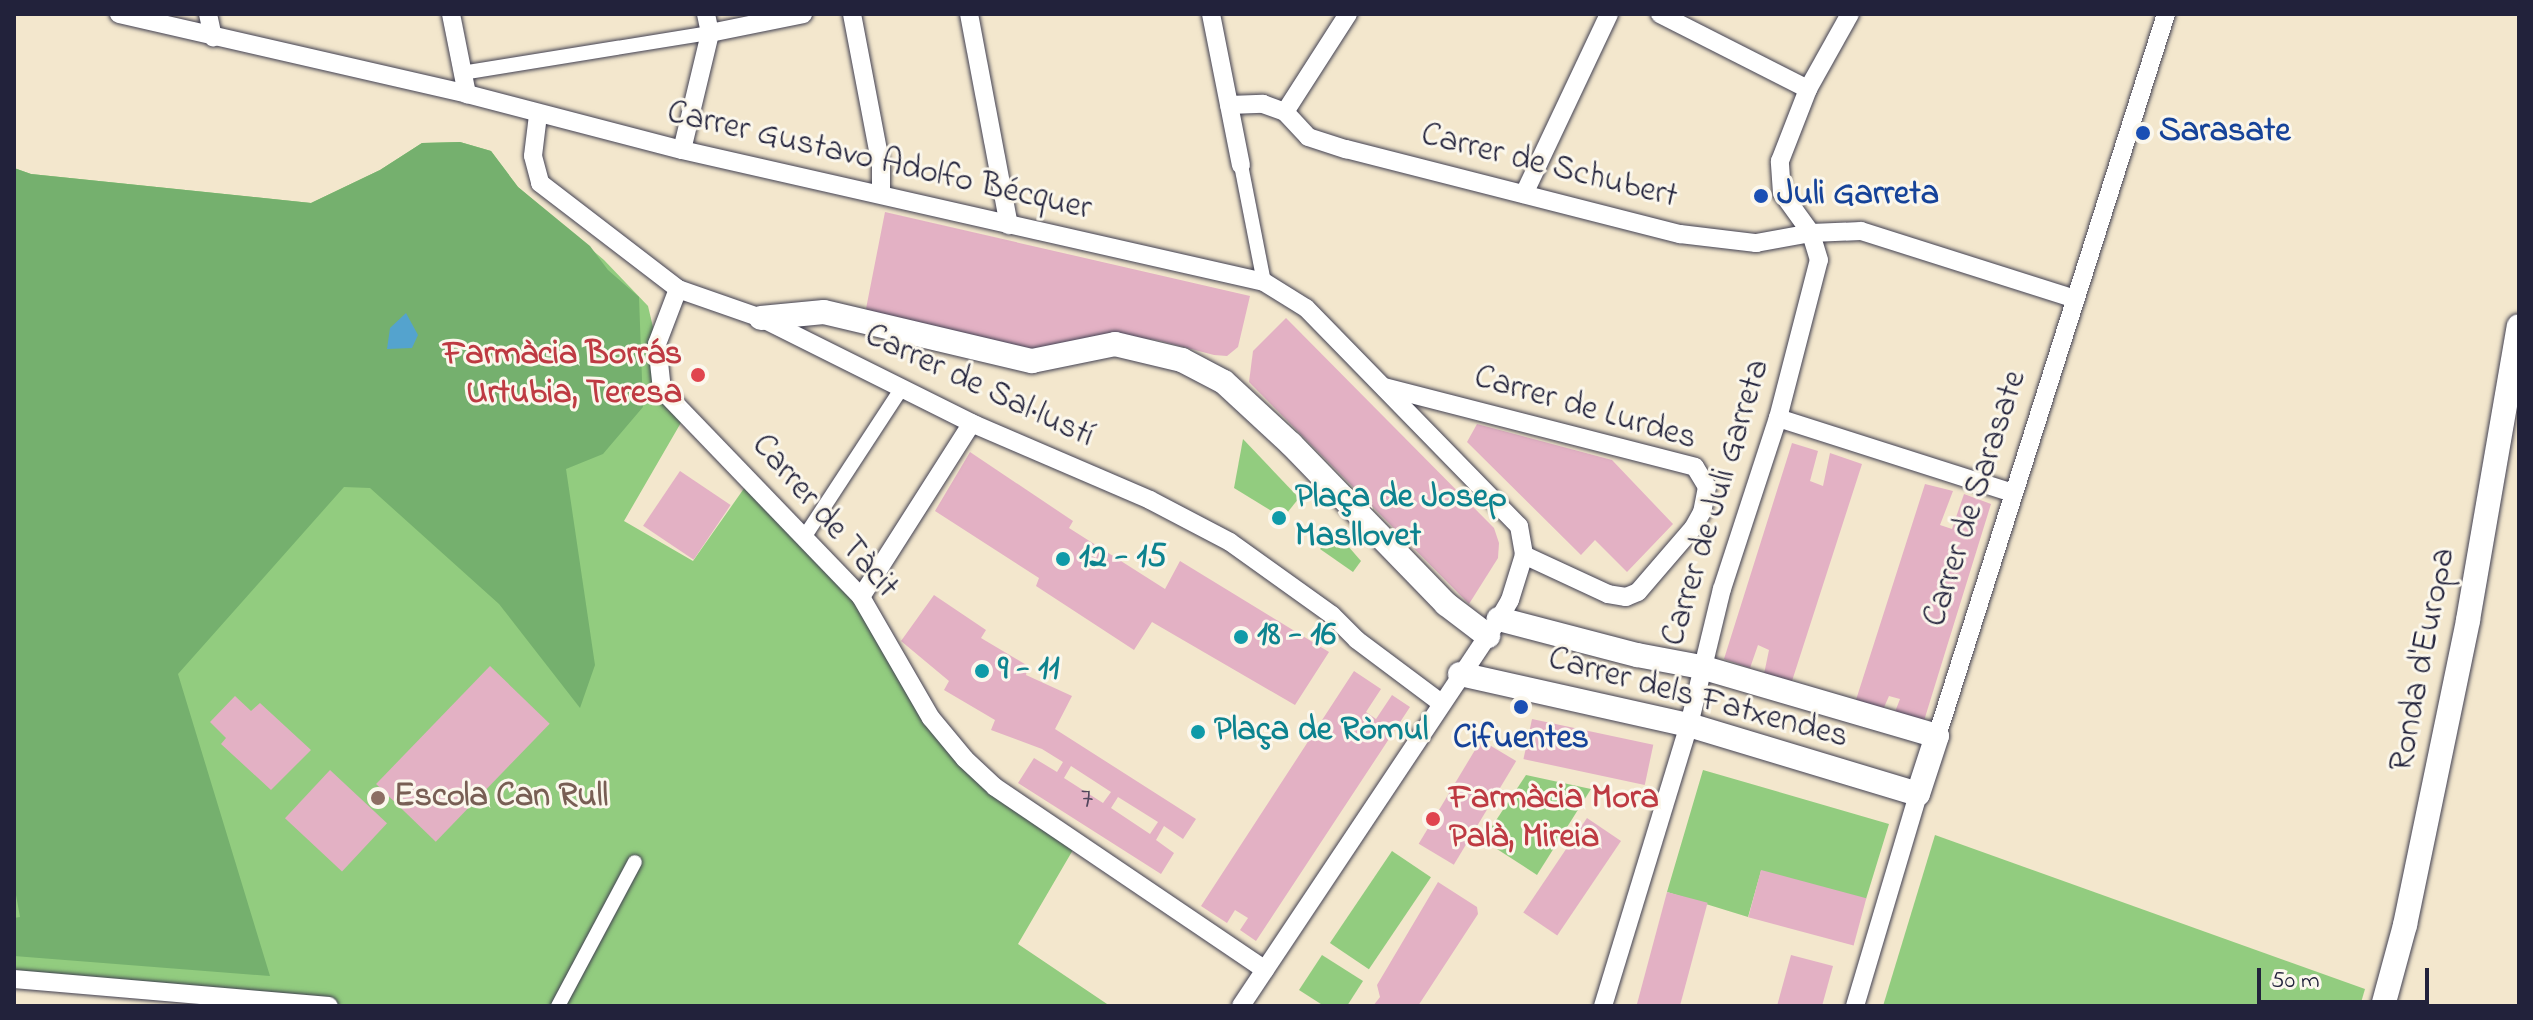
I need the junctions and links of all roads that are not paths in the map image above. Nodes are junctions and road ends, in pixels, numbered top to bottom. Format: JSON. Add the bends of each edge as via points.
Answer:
{"nodes":[{"id":1,"x":119,"y":14,"type":"edge"},
{"id":2,"x":208,"y":14,"type":"edge"},
{"id":3,"x":451,"y":14,"type":"edge"},
{"id":4,"x":803,"y":14,"type":"edge"},
{"id":5,"x":852,"y":14,"type":"edge"},
{"id":6,"x":969,"y":14,"type":"edge"},
{"id":7,"x":1211,"y":14,"type":"edge"},
{"id":8,"x":1348,"y":14,"type":"edge"},
{"id":9,"x":1609,"y":14,"type":"edge"},
{"id":10,"x":1660,"y":14,"type":"edge"},
{"id":11,"x":1850,"y":14,"type":"edge"},
{"id":12,"x":2166,"y":14,"type":"edge"},
{"id":13,"x":708,"y":23,"type":"edge"},
{"id":14,"x":213,"y":37,"type":"junction"},
{"id":15,"x":462,"y":73,"type":"junction"},
{"id":16,"x":1808,"y":89,"type":"junction"},
{"id":17,"x":467,"y":94,"type":"junction"},
{"id":18,"x":1229,"y":105,"type":"junction"},
{"id":19,"x":1285,"y":112,"type":"junction"},
{"id":20,"x":538,"y":115,"type":"junction"},
{"id":21,"x":682,"y":150,"type":"junction"},
{"id":22,"x":1241,"y":165,"type":"joint"},
{"id":23,"x":881,"y":193,"type":"junction"},
{"id":24,"x":1524,"y":194,"type":"junction"},
{"id":25,"x":1009,"y":225,"type":"junction"},
{"id":26,"x":1811,"y":233,"type":"junction"},
{"id":27,"x":1264,"y":282,"type":"junction"},
{"id":28,"x":678,"y":289,"type":"junction"},
{"id":29,"x":2075,"y":299,"type":"junction"},
{"id":30,"x":761,"y":318,"type":"junction"},
{"id":31,"x":2519,"y":326,"type":"edge"},
{"id":32,"x":1381,"y":386,"type":"junction"},
{"id":33,"x":902,"y":388,"type":"junction"},
{"id":34,"x":1778,"y":418,"type":"junction"},
{"id":35,"x":972,"y":423,"type":"junction"},
{"id":36,"x":2013,"y":493,"type":"junction"},
{"id":37,"x":805,"y":536,"type":"junction"},
{"id":38,"x":1524,"y":549,"type":"junction"},
{"id":39,"x":861,"y":597,"type":"junction"},
{"id":40,"x":1493,"y":628,"type":"junction"},
{"id":41,"x":1701,"y":667,"type":"junction"},
{"id":42,"x":1460,"y":674,"type":"junction"},
{"id":43,"x":1440,"y":702,"type":"junction"},
{"id":44,"x":1689,"y":725,"type":"junction"},
{"id":45,"x":1937,"y":736,"type":"junction"},
{"id":46,"x":1918,"y":794,"type":"junction"},
{"id":47,"x":635,"y":862,"type":"dead end"},
{"id":48,"x":1265,"y":970,"type":"junction"},
{"id":49,"x":14,"y":979,"type":"edge"},
{"id":50,"x":329,"y":1006,"type":"edge"},
{"id":51,"x":558,"y":1006,"type":"edge"},
{"id":52,"x":1241,"y":1006,"type":"edge"},
{"id":53,"x":1603,"y":1006,"type":"edge"},
{"id":54,"x":1855,"y":1006,"type":"edge"},
{"id":55,"x":2383,"y":1006,"type":"edge"}],
"edges":[{"from":1,"to":14,"type":"street","name":"Carrer Gustavo Adolfo Bécquer"},
{"from":2,"to":14,"type":"street"},
{"from":3,"to":15,"type":"street"},
{"from":4,"to":13,"type":"street"},
{"from":5,"to":23,"type":"street","via":[[881,166]]},
{"from":6,"to":25,"type":"street"},
{"from":7,"to":18,"type":"street"},
{"from":8,"to":19,"type":"street"},
{"from":9,"to":24,"type":"street"},
{"from":10,"to":16,"type":"street"},
{"from":11,"to":16,"type":"street"},
{"from":12,"to":29,"type":"street","name":"Carrer de Sarasate"},
{"from":13,"to":15,"type":"street"},
{"from":13,"to":21,"type":"street"},
{"from":14,"to":17,"type":"street","name":"Carrer Gustavo Adolfo Bécquer"},
{"from":15,"to":17,"type":"street"},
{"from":16,"to":26,"type":"street","name":"Carrer de Juli Garreta","via":[[1780,161],[1782,193]]},
{"from":17,"to":20,"type":"street","name":"Carrer Gustavo Adolfo Bécquer"},
{"from":18,"to":19,"type":"street","via":[[1263,104]]},
{"from":18,"to":22,"type":"street"},
{"from":19,"to":24,"type":"street","name":"Carrer de Schubert","via":[[1308,137]]},
{"from":20,"to":21,"type":"street","name":"Carrer Gustavo Adolfo Bécquer"},
{"from":20,"to":28,"type":"street","name":"Carrer de Sal·lustí","via":[[533,156],[540,183]]},
{"from":21,"to":23,"type":"street","name":"Carrer Gustavo Adolfo Bécquer"},
{"from":22,"to":27,"type":"street"},
{"from":23,"to":25,"type":"street","name":"Carrer Gustavo Adolfo Bécquer"},
{"from":24,"to":26,"type":"street","name":"Carrer de Schubert","via":[[1680,234],[1756,243]]},
{"from":25,"to":27,"type":"street","name":"Carrer Gustavo Adolfo Bécquer"},
{"from":26,"to":29,"type":"street","name":"Carrer de Schubert","via":[[1861,231]]},
{"from":26,"to":34,"type":"street","name":"Carrer de Juli Garreta","via":[[1819,260]]},
{"from":27,"to":32,"type":"street","name":"Carrer Gustavo Adolfo Bécquer","via":[[1306,308]]},
{"from":28,"to":30,"type":"street","name":"Carrer de Sal·lustí"},
{"from":28,"to":37,"type":"street","name":"Carrer de Tàcit","via":[[657,344],[662,390]]},
{"from":29,"to":36,"type":"street","name":"Carrer de Sarasate"},
{"from":30,"to":33,"type":"street","name":"Carrer de Sal·lustí"},
{"from":30,"to":40,"type":"street","via":[[824,312],[1032,361],[1115,344],[1182,360],[1224,382],[1446,604]]},
{"from":31,"to":55,"type":"street","name":"Ronda d'Europa","via":[[2468,620],[2405,925]]},
{"from":32,"to":38,"type":"street","name":"Carrer Gustavo Adolfo Bécquer","via":[[1519,526]]},
{"from":32,"to":38,"type":"street","name":"Carrer de Lurdes","via":[[1695,467],[1707,487],[1693,528],[1638,592],[1626,597],[1608,594]]},
{"from":33,"to":35,"type":"street","name":"Carrer de Sal·lustí"},
{"from":33,"to":37,"type":"street"},
{"from":34,"to":36,"type":"street"},
{"from":34,"to":41,"type":"street","name":"Carrer de Juli Garreta"},
{"from":35,"to":39,"type":"street"},
{"from":35,"to":43,"type":"street","name":"Carrer de Sal·lustí","via":[[1150,500],[1230,542]]},
{"from":36,"to":45,"type":"street","name":"Carrer de Sarasate"},
{"from":37,"to":39,"type":"street","name":"Carrer de Tàcit"},
{"from":38,"to":40,"type":"street","via":[[1510,600]]},
{"from":39,"to":48,"type":"street","name":"Carrer de Tàcit","via":[[931,718],[975,769]]},
{"from":40,"to":41,"type":"street","name":"Carrer dels Fatxendes"},
{"from":40,"to":42,"type":"street"},
{"from":41,"to":44,"type":"street","name":"Carrer de Juli Garreta"},
{"from":41,"to":45,"type":"street","name":"Carrer dels Fatxendes"},
{"from":42,"to":43,"type":"street"},
{"from":42,"to":44,"type":"street","name":"Carrer dels Fatxendes"},
{"from":43,"to":48,"type":"street"},
{"from":44,"to":46,"type":"street","name":"Carrer dels Fatxendes"},
{"from":44,"to":53,"type":"street","name":"Carrer de Juli Garreta"},
{"from":45,"to":46,"type":"street","name":"Carrer de Sarasate"},
{"from":46,"to":54,"type":"street","name":"Carrer de Sarasate"},
{"from":47,"to":51,"type":"street"},
{"from":48,"to":52,"type":"street"},
{"from":49,"to":50,"type":"street"}]}
